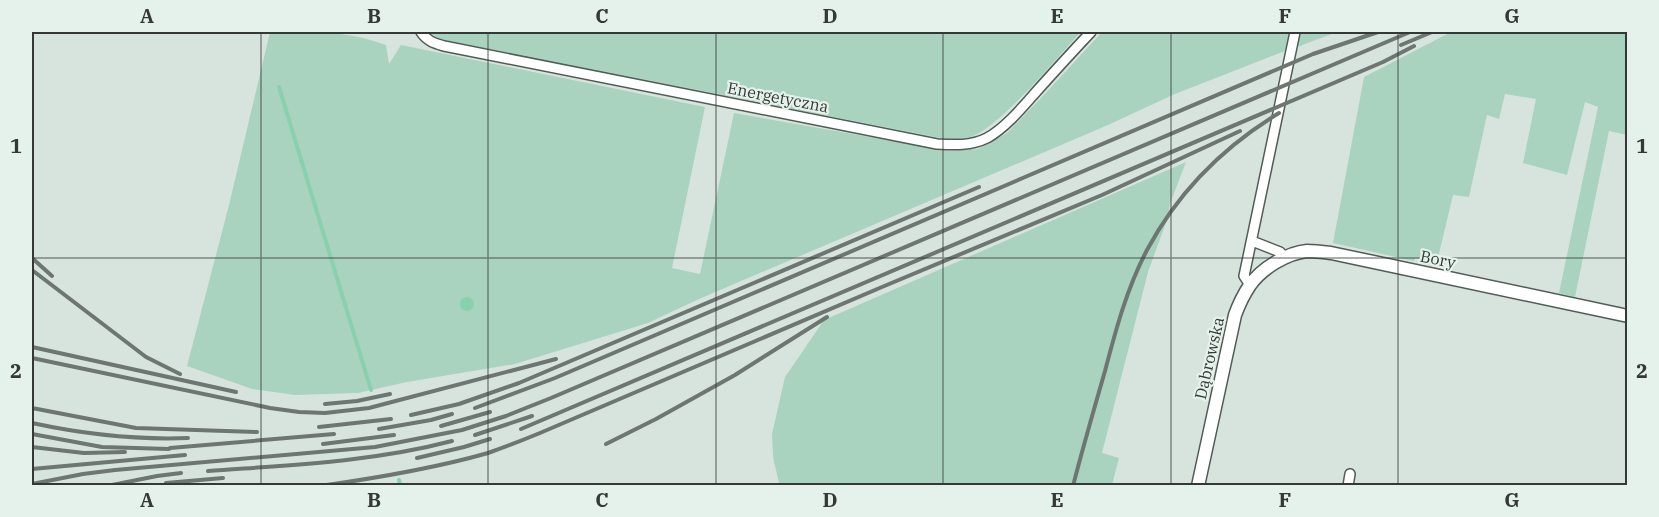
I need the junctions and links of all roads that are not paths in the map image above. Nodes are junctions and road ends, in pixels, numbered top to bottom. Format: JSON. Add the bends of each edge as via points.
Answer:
{"nodes":[{"id":1,"x":421,"y":32,"type":"edge"},
{"id":2,"x":1091,"y":32,"type":"edge"},
{"id":3,"x":1295,"y":32,"type":"edge"},
{"id":4,"x":1252,"y":241,"type":"junction"},
{"id":5,"x":1285,"y":258,"type":"junction"},
{"id":6,"x":1250,"y":285,"type":"junction"},
{"id":7,"x":1628,"y":316,"type":"edge"},
{"id":8,"x":1350,"y":474,"type":"dead end"},
{"id":9,"x":1198,"y":486,"type":"edge"},
{"id":10,"x":1348,"y":486,"type":"edge"}],
"edges":[{"from":1,"to":2,"type":"street","name":"Energetyczna","via":[[432,43],[444,46],[954,145],[986,138],[997,131]]},
{"from":3,"to":4,"type":"street"},
{"from":4,"to":5,"type":"street","via":[[1280,252]]},
{"from":4,"to":6,"type":"street","via":[[1244,276]]},
{"from":5,"to":6,"type":"street","name":"Bory"},
{"from":5,"to":7,"type":"street","name":"Bory","via":[[1305,251],[1331,253]]},
{"from":6,"to":9,"type":"street","name":"Dąbrowska","via":[[1235,315]]},
{"from":8,"to":10,"type":"street"}]}
